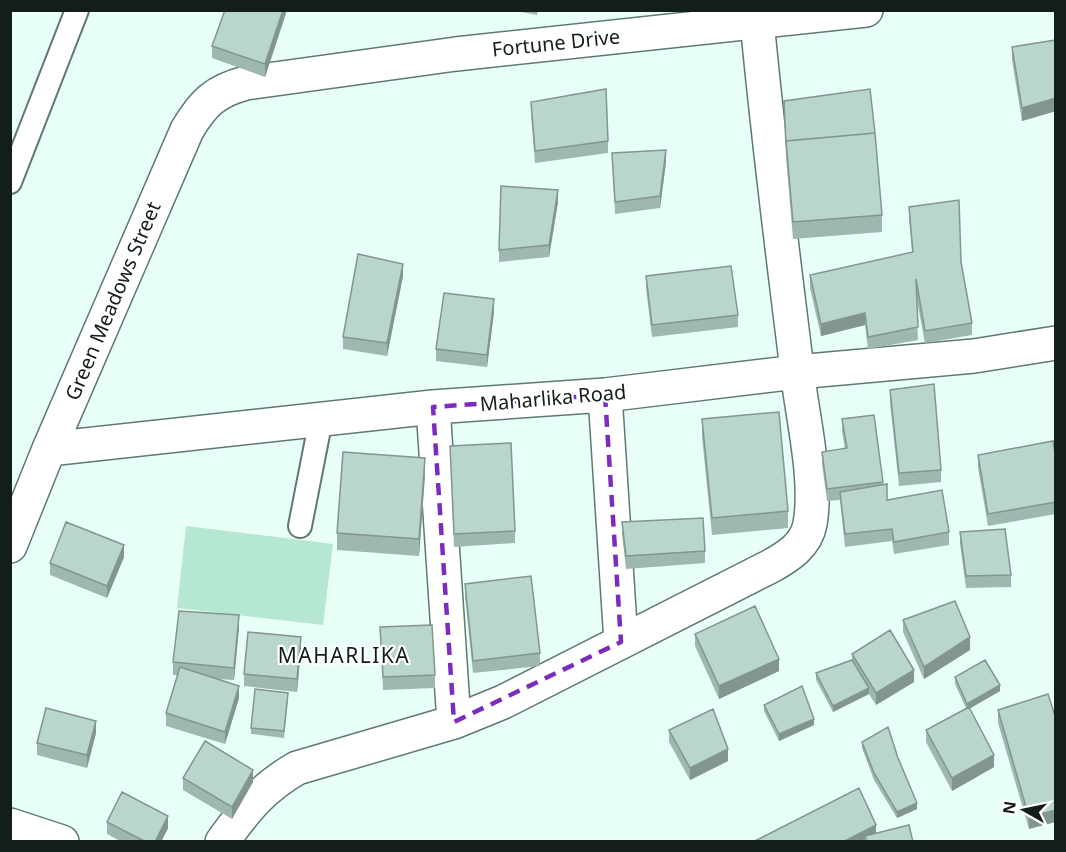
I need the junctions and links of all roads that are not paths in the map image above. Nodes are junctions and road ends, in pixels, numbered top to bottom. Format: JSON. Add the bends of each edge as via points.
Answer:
{"nodes":[{"id":1,"x":77,"y":10,"type":"edge"},
{"id":2,"x":866,"y":10,"type":"edge"},
{"id":3,"x":756,"y":17,"type":"edge"},
{"id":4,"x":246,"y":82,"type":"joint"},
{"id":5,"x":10,"y":182,"type":"edge"},
{"id":6,"x":1056,"y":343,"type":"edge"},
{"id":7,"x":797,"y":372,"type":"junction"},
{"id":8,"x":604,"y":395,"type":"junction"},
{"id":9,"x":433,"y":407,"type":"junction"},
{"id":10,"x":321,"y":419,"type":"junction"},
{"id":11,"x":49,"y":449,"type":"junction"},
{"id":12,"x":300,"y":526,"type":"dead end"},
{"id":13,"x":10,"y":546,"type":"edge"},
{"id":14,"x":621,"y":642,"type":"junction"},
{"id":15,"x":454,"y":722,"type":"junction"},
{"id":16,"x":10,"y":825,"type":"edge"},
{"id":17,"x":62,"y":842,"type":"edge"},
{"id":18,"x":222,"y":842,"type":"edge"}],
"edges":[{"from":1,"to":5,"type":"lane"},
{"from":2,"to":3,"type":"street","name":"Fortune Drive"},
{"from":3,"to":4,"type":"street","name":"Fortune Drive"},
{"from":3,"to":7,"type":"street"},
{"from":4,"to":11,"type":"street","name":"Green Meadows Street","via":[[224,89],[209,100],[187,130]]},
{"from":6,"to":7,"type":"street","name":"Maharlika Road","via":[[974,356]]},
{"from":7,"to":8,"type":"street","name":"Maharlika Road"},
{"from":7,"to":14,"type":"street","via":[[812,484],[809,526],[803,540],[791,554],[771,566]]},
{"from":8,"to":9,"type":"street","name":"Maharlika Road"},
{"from":8,"to":14,"type":"street"},
{"from":9,"to":10,"type":"street","name":"Maharlika Road"},
{"from":9,"to":15,"type":"street"},
{"from":10,"to":11,"type":"street","name":"Maharlika Road"},
{"from":10,"to":12,"type":"lane"},
{"from":11,"to":13,"type":"street","name":"Green Meadows Street"},
{"from":14,"to":15,"type":"street"},
{"from":15,"to":18,"type":"street","via":[[297,768],[262,792]]},
{"from":16,"to":17,"type":"street"}]}
